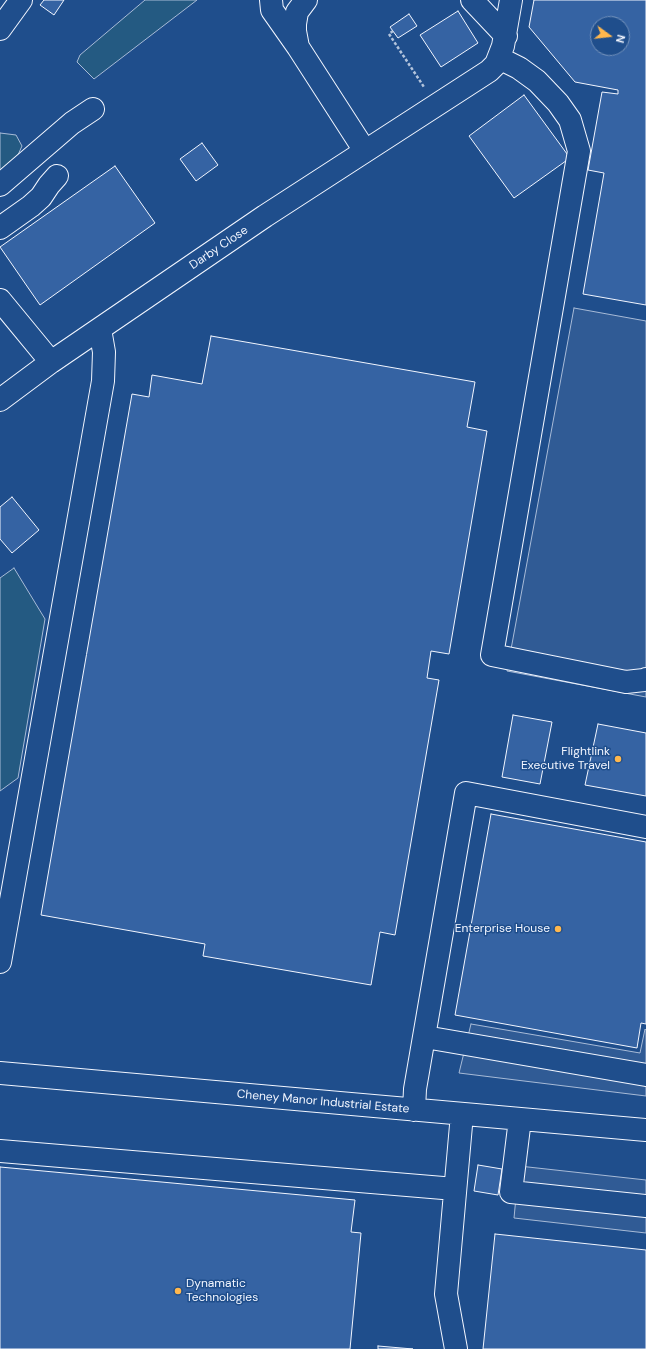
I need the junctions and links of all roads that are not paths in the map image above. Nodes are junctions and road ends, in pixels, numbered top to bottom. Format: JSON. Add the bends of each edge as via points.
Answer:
{"nodes":[{"id":1,"x":21,"y":0,"type":"edge"},
{"id":2,"x":270,"y":0,"type":"edge"},
{"id":3,"x":306,"y":0,"type":"edge"},
{"id":4,"x":472,"y":0,"type":"edge"},
{"id":5,"x":512,"y":0,"type":"edge"},
{"id":6,"x":0,"y":29,"type":"edge"},
{"id":7,"x":506,"y":36,"type":"junction"},
{"id":8,"x":298,"y":47,"type":"junction"},
{"id":9,"x":499,"y":58,"type":"junction"},
{"id":10,"x":93,"y":109,"type":"dead end"},
{"id":11,"x":365,"y":151,"type":"junction"},
{"id":12,"x":57,"y":176,"type":"dead end"},
{"id":13,"x":0,"y":185,"type":"edge"},
{"id":14,"x":0,"y":228,"type":"edge"},
{"id":15,"x":0,"y":300,"type":"edge"},
{"id":16,"x":100,"y":329,"type":"junction"},
{"id":17,"x":51,"y":362,"type":"junction"},
{"id":18,"x":0,"y":400,"type":"edge"},
{"id":19,"x":646,"y":679,"type":"edge"},
{"id":20,"x":646,"y":827,"type":"edge"},
{"id":21,"x":0,"y":962,"type":"edge"},
{"id":22,"x":425,"y":1037,"type":"junction"},
{"id":23,"x":0,"y":1073,"type":"edge"},
{"id":24,"x":646,"y":1074,"type":"edge"},
{"id":25,"x":414,"y":1110,"type":"junction"},
{"id":26,"x":462,"y":1114,"type":"junction"},
{"id":27,"x":520,"y":1119,"type":"junction"},
{"id":28,"x":646,"y":1130,"type":"edge"},
{"id":29,"x":0,"y":1151,"type":"edge"},
{"id":30,"x":455,"y":1189,"type":"junction"},
{"id":31,"x":646,"y":1206,"type":"edge"},
{"id":32,"x":456,"y":1349,"type":"edge"}],
"edges":[{"from":1,"to":6,"type":"street"},
{"from":2,"to":8,"type":"street","via":[[272,10]]},
{"from":3,"to":8,"type":"street","via":[[298,12],[295,24]]},
{"from":4,"to":7,"type":"street"},
{"from":5,"to":7,"type":"street"},
{"from":7,"to":9,"type":"street"},
{"from":8,"to":11,"type":"street"},
{"from":9,"to":11,"type":"street","name":"Darby Close","via":[[490,71],[435,97]]},
{"from":9,"to":19,"type":"street","via":[[537,81],[558,103],[570,120],[579,151],[492,655],[626,682]]},
{"from":10,"to":13,"type":"street","via":[[72,123]]},
{"from":11,"to":16,"type":"street","name":"Darby Close"},
{"from":12,"to":14,"type":"street","via":[[41,197]]},
{"from":15,"to":17,"type":"street"},
{"from":16,"to":17,"type":"street","name":"Darby Close"},
{"from":16,"to":21,"type":"street","via":[[104,352],[103,381]]},
{"from":17,"to":18,"type":"street","name":"Darby Close"},
{"from":20,"to":22,"type":"street","via":[[466,793]]},
{"from":22,"to":24,"type":"street"},
{"from":22,"to":25,"type":"street","via":[[415,1089]]},
{"from":23,"to":25,"type":"street","name":"Cheney Manor Industrial Estate"},
{"from":25,"to":26,"type":"street","name":"Cheney Manor Industrial Estate"},
{"from":26,"to":27,"type":"street","name":"Cheney Manor Industrial Estate"},
{"from":26,"to":30,"type":"street"},
{"from":27,"to":28,"type":"street","name":"Cheney Manor Industrial Estate"},
{"from":27,"to":31,"type":"street","via":[[512,1192]]},
{"from":29,"to":30,"type":"street"},
{"from":30,"to":32,"type":"street","via":[[446,1294]]}]}
